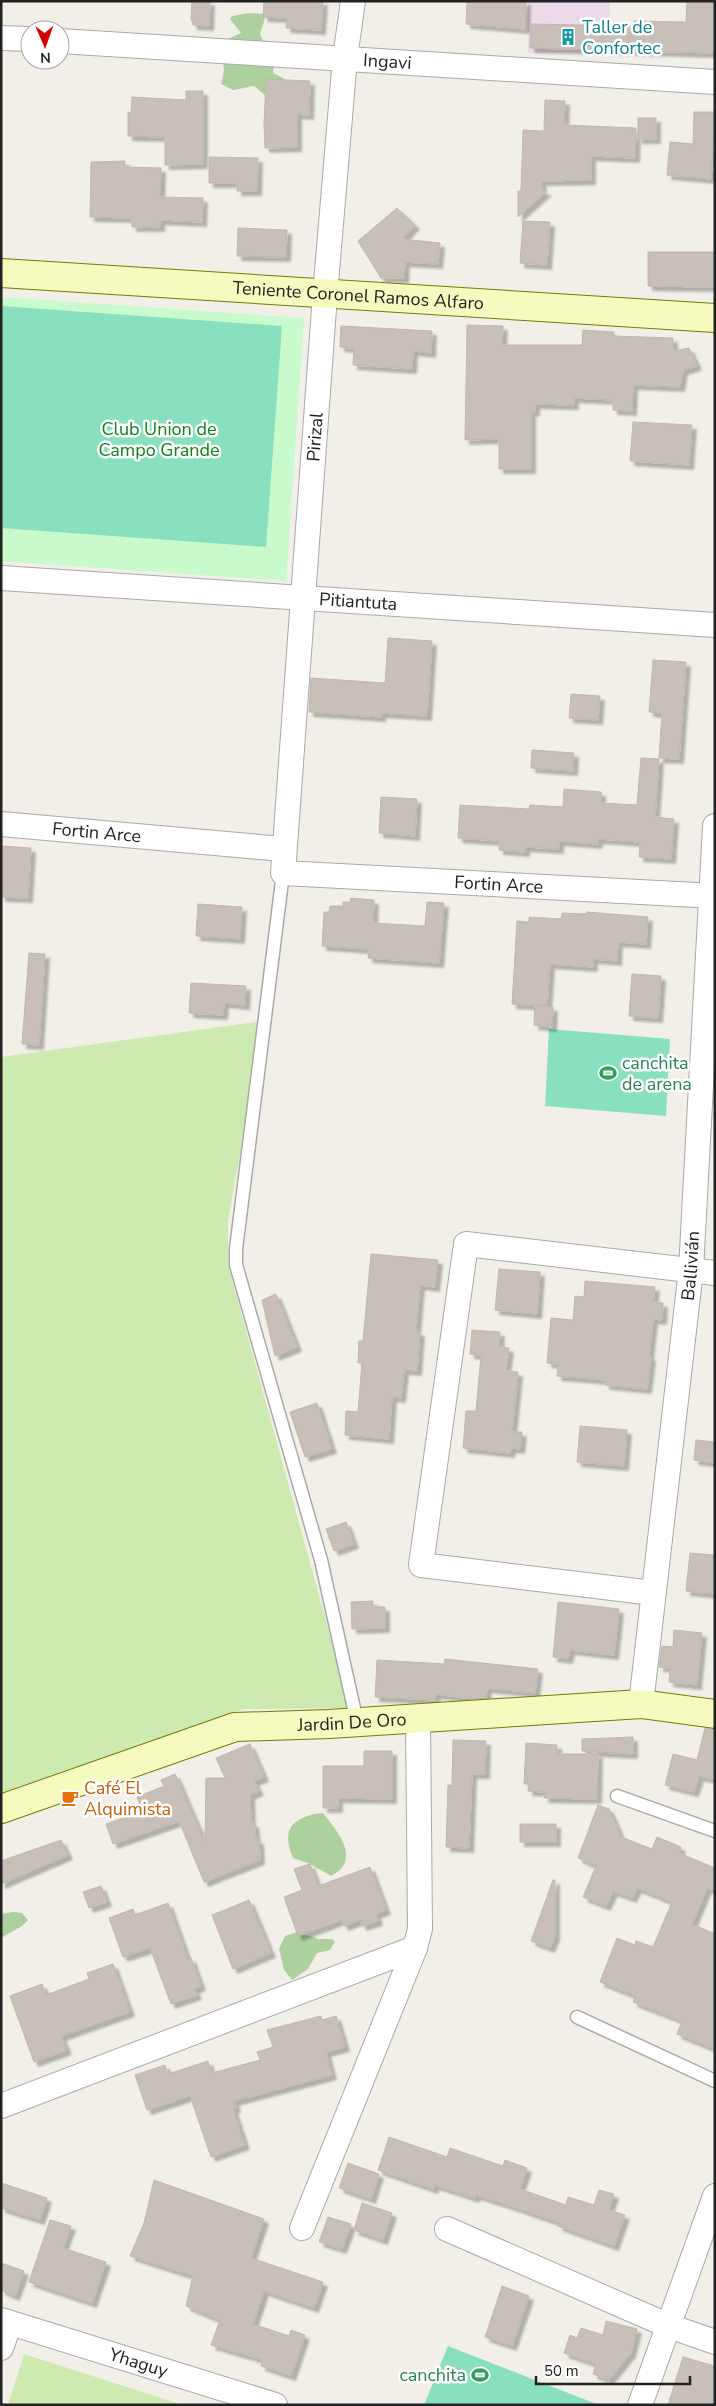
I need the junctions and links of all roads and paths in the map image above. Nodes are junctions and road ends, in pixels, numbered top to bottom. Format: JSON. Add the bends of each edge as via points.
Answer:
{"nodes":[{"id":1,"x":353,"y":1,"type":"edge"},
{"id":2,"x":1,"y":38,"type":"edge"},
{"id":3,"x":20,"y":39,"type":"edge"},
{"id":4,"x":70,"y":42,"type":"edge"},
{"id":5,"x":345,"y":58,"type":"junction"},
{"id":6,"x":715,"y":82,"type":"edge"},
{"id":7,"x":1,"y":273,"type":"edge"},
{"id":8,"x":324,"y":295,"type":"junction"},
{"id":9,"x":715,"y":318,"type":"edge"},
{"id":10,"x":1,"y":578,"type":"edge"},
{"id":11,"x":304,"y":599,"type":"junction"},
{"id":12,"x":715,"y":626,"type":"edge"},
{"id":13,"x":1,"y":824,"type":"edge"},
{"id":14,"x":715,"y":826,"type":"edge"},
{"id":15,"x":283,"y":849,"type":"junction"},
{"id":16,"x":283,"y":874,"type":"junction"},
{"id":17,"x":713,"y":896,"type":"edge"},
{"id":18,"x":690,"y":1270,"type":"junction"},
{"id":19,"x":715,"y":1273,"type":"edge"},
{"id":20,"x":653,"y":1593,"type":"junction"},
{"id":21,"x":641,"y":1704,"type":"junction"},
{"id":22,"x":715,"y":1714,"type":"edge"},
{"id":23,"x":418,"y":1719,"type":"junction"},
{"id":24,"x":357,"y":1722,"type":"junction"},
{"id":25,"x":617,"y":1796,"type":"dead end"},
{"id":26,"x":1,"y":1809,"type":"edge"},
{"id":27,"x":715,"y":1831,"type":"edge"},
{"id":28,"x":415,"y":1948,"type":"junction"},
{"id":29,"x":577,"y":2018,"type":"dead end"},
{"id":30,"x":715,"y":2081,"type":"edge"},
{"id":31,"x":1,"y":2106,"type":"edge"},
{"id":32,"x":715,"y":2196,"type":"edge"},
{"id":33,"x":302,"y":2228,"type":"dead end"},
{"id":34,"x":447,"y":2229,"type":"dead end"},
{"id":35,"x":5,"y":2322,"type":"edge"},
{"id":36,"x":669,"y":2326,"type":"junction"},
{"id":37,"x":715,"y":2342,"type":"edge"},
{"id":38,"x":1,"y":2348,"type":"edge"},
{"id":39,"x":275,"y":2405,"type":"edge"},
{"id":40,"x":640,"y":2405,"type":"edge"}],
"edges":[{"from":1,"to":5,"type":"street","name":"Pirizal"},
{"from":2,"to":3,"type":"street"},
{"from":4,"to":5,"type":"street","name":"Ingavi"},
{"from":5,"to":6,"type":"street","name":"Ingavi"},
{"from":5,"to":8,"type":"street","name":"Pirizal"},
{"from":7,"to":8,"type":"street","name":"Teniente Coronel Ramos Alfaro"},
{"from":8,"to":9,"type":"street","name":"Teniente Coronel Ramos Alfaro"},
{"from":8,"to":11,"type":"street","name":"Pirizal"},
{"from":10,"to":11,"type":"street","name":"Pitiantuta"},
{"from":11,"to":12,"type":"street","name":"Pitiantuta"},
{"from":11,"to":15,"type":"street","name":"Pirizal"},
{"from":13,"to":15,"type":"street","name":"Fortin Arce"},
{"from":14,"to":17,"type":"street","name":"Ballivián"},
{"from":15,"to":16,"type":"street","name":"Pirizal"},
{"from":16,"to":17,"type":"street","name":"Fortin Arce"},
{"from":16,"to":24,"type":"lane","via":[[236,1265],[321,1560]]},
{"from":17,"to":18,"type":"street","name":"Ballivián"},
{"from":18,"to":19,"type":"street"},
{"from":18,"to":20,"type":"street","name":"Ballivián"},
{"from":18,"to":20,"type":"street","via":[[466,1244],[421,1565]]},
{"from":20,"to":21,"type":"street","name":"Ballivián"},
{"from":21,"to":22,"type":"street","name":"Jardin De Oro"},
{"from":21,"to":23,"type":"street","name":"Jardin De Oro"},
{"from":23,"to":24,"type":"street","name":"Jardin De Oro"},
{"from":23,"to":28,"type":"street","via":[[420,1929]]},
{"from":24,"to":26,"type":"street","name":"Jardin De Oro","via":[[235,1727]]},
{"from":25,"to":27,"type":"lane"},
{"from":28,"to":31,"type":"street"},
{"from":28,"to":33,"type":"street"},
{"from":29,"to":30,"type":"lane"},
{"from":32,"to":36,"type":"street"},
{"from":34,"to":36,"type":"street"},
{"from":35,"to":38,"type":"street"},
{"from":35,"to":39,"type":"street","name":"Yhaguy"},
{"from":36,"to":37,"type":"street"},
{"from":36,"to":40,"type":"street"}]}
